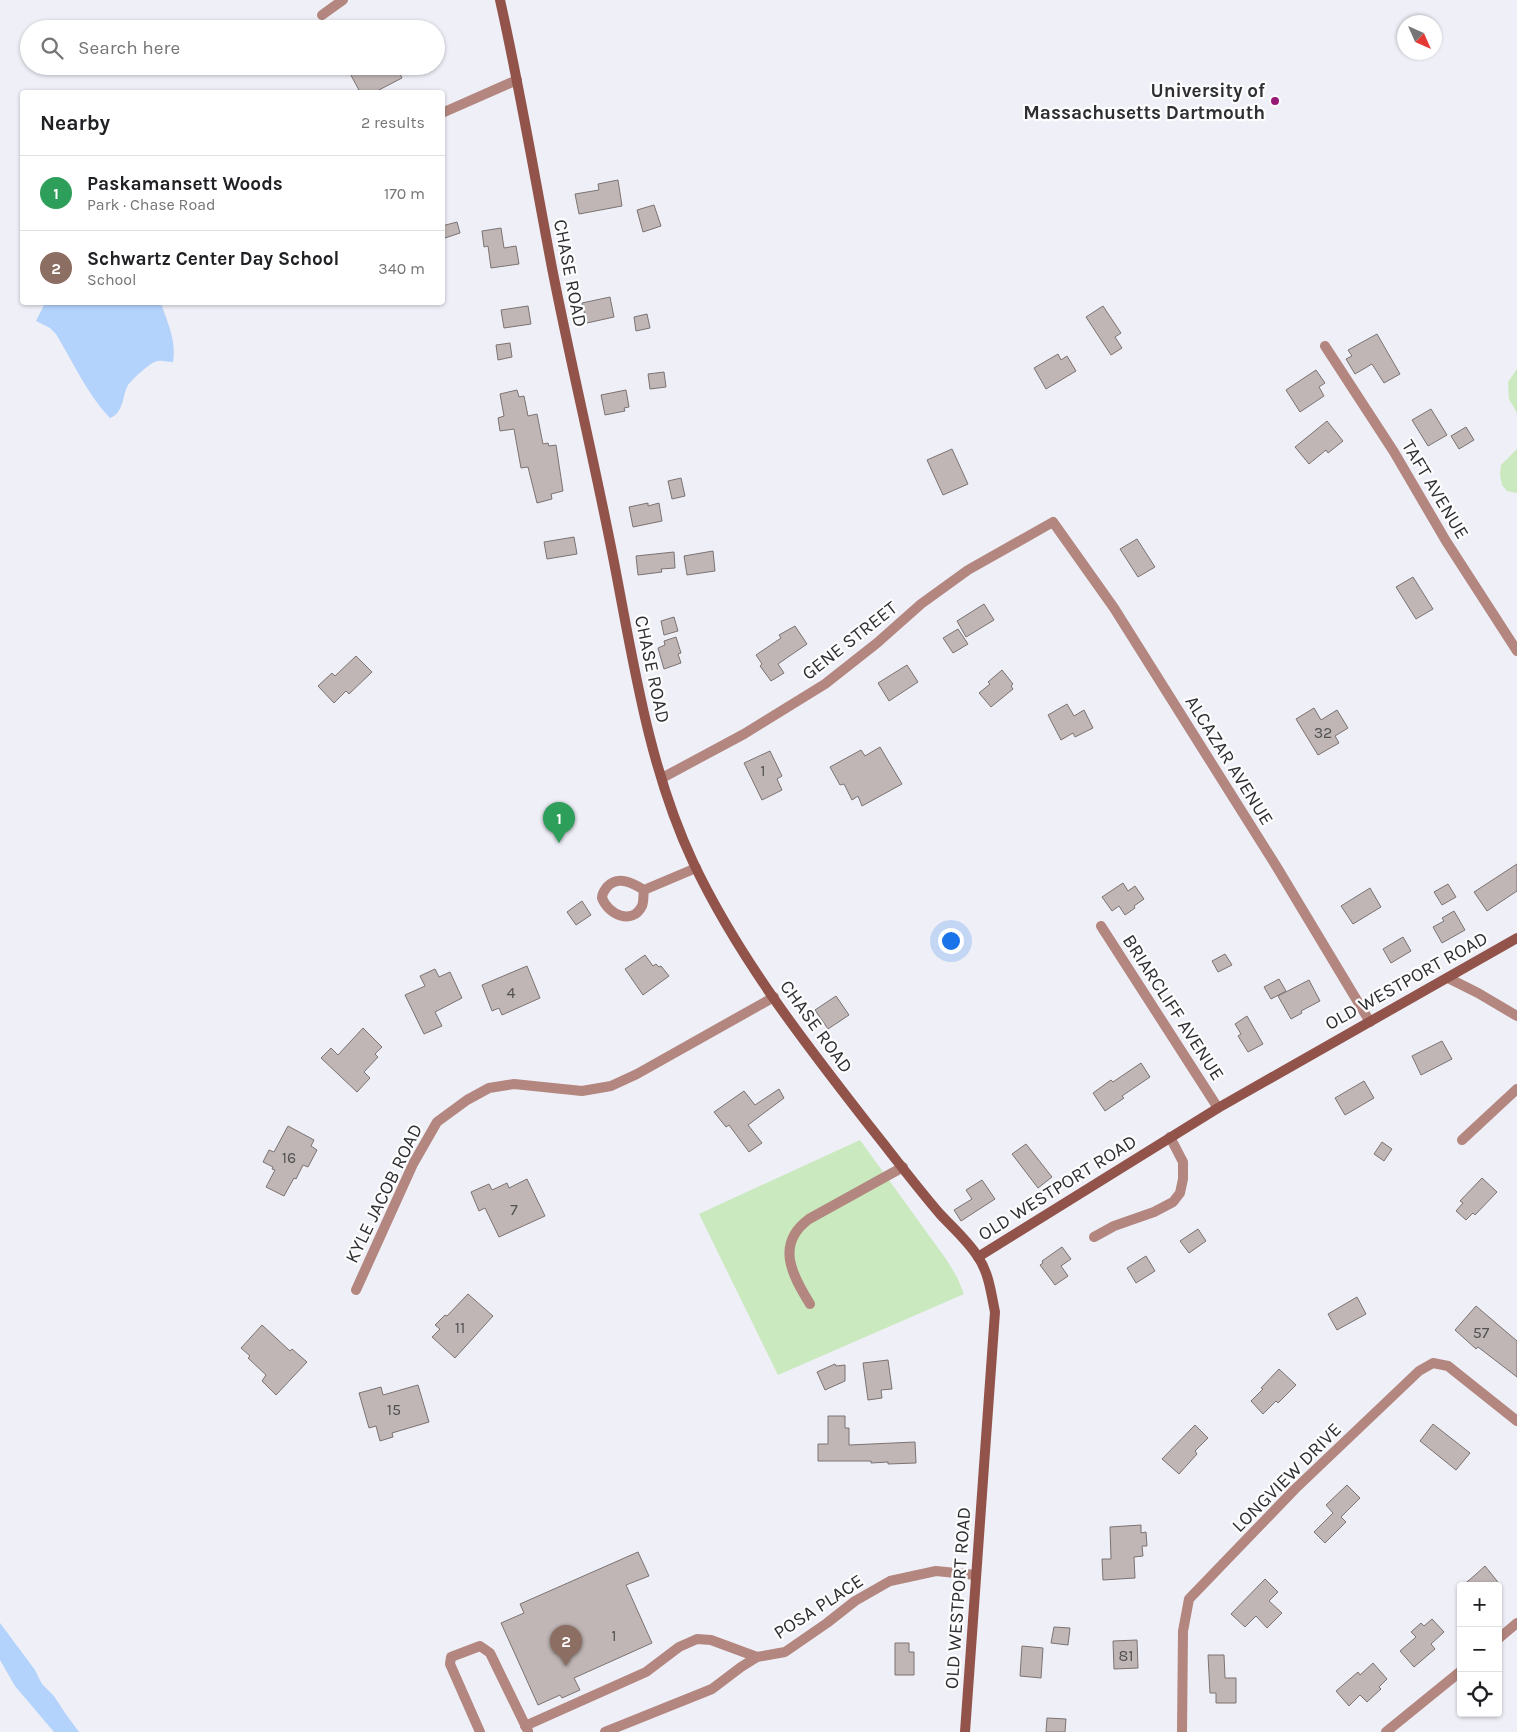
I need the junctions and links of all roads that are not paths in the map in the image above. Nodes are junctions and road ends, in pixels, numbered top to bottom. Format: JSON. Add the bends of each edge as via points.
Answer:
{"nodes":[{"id":1,"x":343,"y":0,"type":"edge"},
{"id":2,"x":500,"y":0,"type":"edge"},
{"id":3,"x":322,"y":15,"type":"dead end"},
{"id":4,"x":517,"y":80,"type":"junction"},
{"id":5,"x":445,"y":111,"type":"edge"},
{"id":6,"x":1325,"y":346,"type":"dead end"},
{"id":7,"x":1052,"y":522,"type":"joint"},
{"id":8,"x":1517,"y":651,"type":"edge"},
{"id":9,"x":662,"y":778,"type":"junction"},
{"id":10,"x":696,"y":868,"type":"junction"},
{"id":11,"x":644,"y":890,"type":"dead end"},
{"id":12,"x":1102,"y":926,"type":"dead end"},
{"id":13,"x":1517,"y":938,"type":"edge"},
{"id":14,"x":1448,"y":978,"type":"junction"},
{"id":15,"x":774,"y":997,"type":"junction"},
{"id":16,"x":1517,"y":1016,"type":"edge"},
{"id":17,"x":1370,"y":1022,"type":"junction"},
{"id":18,"x":1517,"y":1089,"type":"edge"},
{"id":19,"x":1218,"y":1108,"type":"junction"},
{"id":20,"x":1170,"y":1137,"type":"junction"},
{"id":21,"x":1462,"y":1140,"type":"dead end"},
{"id":22,"x":903,"y":1167,"type":"junction"},
{"id":23,"x":1094,"y":1237,"type":"dead end"},
{"id":24,"x":978,"y":1257,"type":"junction"},
{"id":25,"x":356,"y":1290,"type":"dead end"},
{"id":26,"x":810,"y":1304,"type":"dead end"},
{"id":27,"x":1517,"y":1421,"type":"edge"},
{"id":28,"x":976,"y":1576,"type":"junction"},
{"id":29,"x":1517,"y":1623,"type":"edge"},
{"id":30,"x":1502,"y":1636,"type":"edge"},
{"id":31,"x":757,"y":1657,"type":"junction"},
{"id":32,"x":1460,"y":1672,"type":"edge"},
{"id":33,"x":527,"y":1729,"type":"edge"},
{"id":34,"x":480,"y":1732,"type":"edge"},
{"id":35,"x":605,"y":1732,"type":"edge"},
{"id":36,"x":965,"y":1732,"type":"edge"},
{"id":37,"x":1182,"y":1732,"type":"edge"},
{"id":38,"x":1386,"y":1732,"type":"edge"}],
"edges":[{"from":1,"to":3,"type":"street"},
{"from":2,"to":4,"type":"street","name":"CHASE ROAD"},
{"from":4,"to":5,"type":"street"},
{"from":4,"to":9,"type":"street","name":"CHASE ROAD","via":[[634,672]]},
{"from":6,"to":8,"type":"street","name":"TAFT AVENUE"},
{"from":7,"to":9,"type":"street","name":"GENE STREET","via":[[968,570],[920,604],[826,684],[744,734]]},
{"from":7,"to":17,"type":"street","name":"ALCAZAR AVENUE","via":[[1119,615]]},
{"from":9,"to":10,"type":"street","name":"CHASE ROAD"},
{"from":10,"to":11,"type":"street"},
{"from":10,"to":15,"type":"street","name":"CHASE ROAD","via":[[747,959]]},
{"from":12,"to":19,"type":"street","name":"BRIARCLIFF AVENUE"},
{"from":13,"to":14,"type":"street","name":"OLD WESTPORT ROAD"},
{"from":14,"to":16,"type":"street"},
{"from":14,"to":17,"type":"street","name":"OLD WESTPORT ROAD"},
{"from":15,"to":22,"type":"street","name":"CHASE ROAD"},
{"from":15,"to":25,"type":"street","name":"KYLE JACOB ROAD","via":[[610,1086],[582,1091],[514,1084],[490,1088],[467,1100],[437,1122],[413,1164]]},
{"from":17,"to":19,"type":"street","name":"OLD WESTPORT ROAD"},
{"from":18,"to":21,"type":"street"},
{"from":19,"to":20,"type":"street","name":"OLD WESTPORT ROAD"},
{"from":20,"to":23,"type":"street","via":[[1183,1162],[1180,1193],[1173,1202],[1154,1212]]},
{"from":20,"to":24,"type":"street","name":"OLD WESTPORT ROAD"},
{"from":22,"to":24,"type":"street","name":"CHASE ROAD"},
{"from":22,"to":26,"type":"street","via":[[809,1219],[794,1233],[789,1253],[794,1279]]},
{"from":24,"to":28,"type":"street","name":"OLD WESTPORT ROAD","via":[[988,1280],[994,1312]]},
{"from":27,"to":37,"type":"street","name":"LONGVIEW DRIVE","via":[[1448,1366],[1433,1363],[1419,1371],[1188,1599],[1183,1630]]},
{"from":28,"to":31,"type":"street","name":"POSA PLACE","via":[[936,1572],[890,1581],[855,1601],[785,1652]]},
{"from":28,"to":36,"type":"street","name":"OLD WESTPORT ROAD"},
{"from":29,"to":30,"type":"street"},
{"from":31,"to":33,"type":"street","via":[[711,1640],[697,1639],[679,1646],[646,1672]]},
{"from":31,"to":35,"type":"street","name":"POSA PLACE","via":[[712,1689]]},
{"from":32,"to":38,"type":"street"},
{"from":33,"to":34,"type":"street","via":[[490,1653],[480,1646],[451,1657],[450,1664]]}]}
